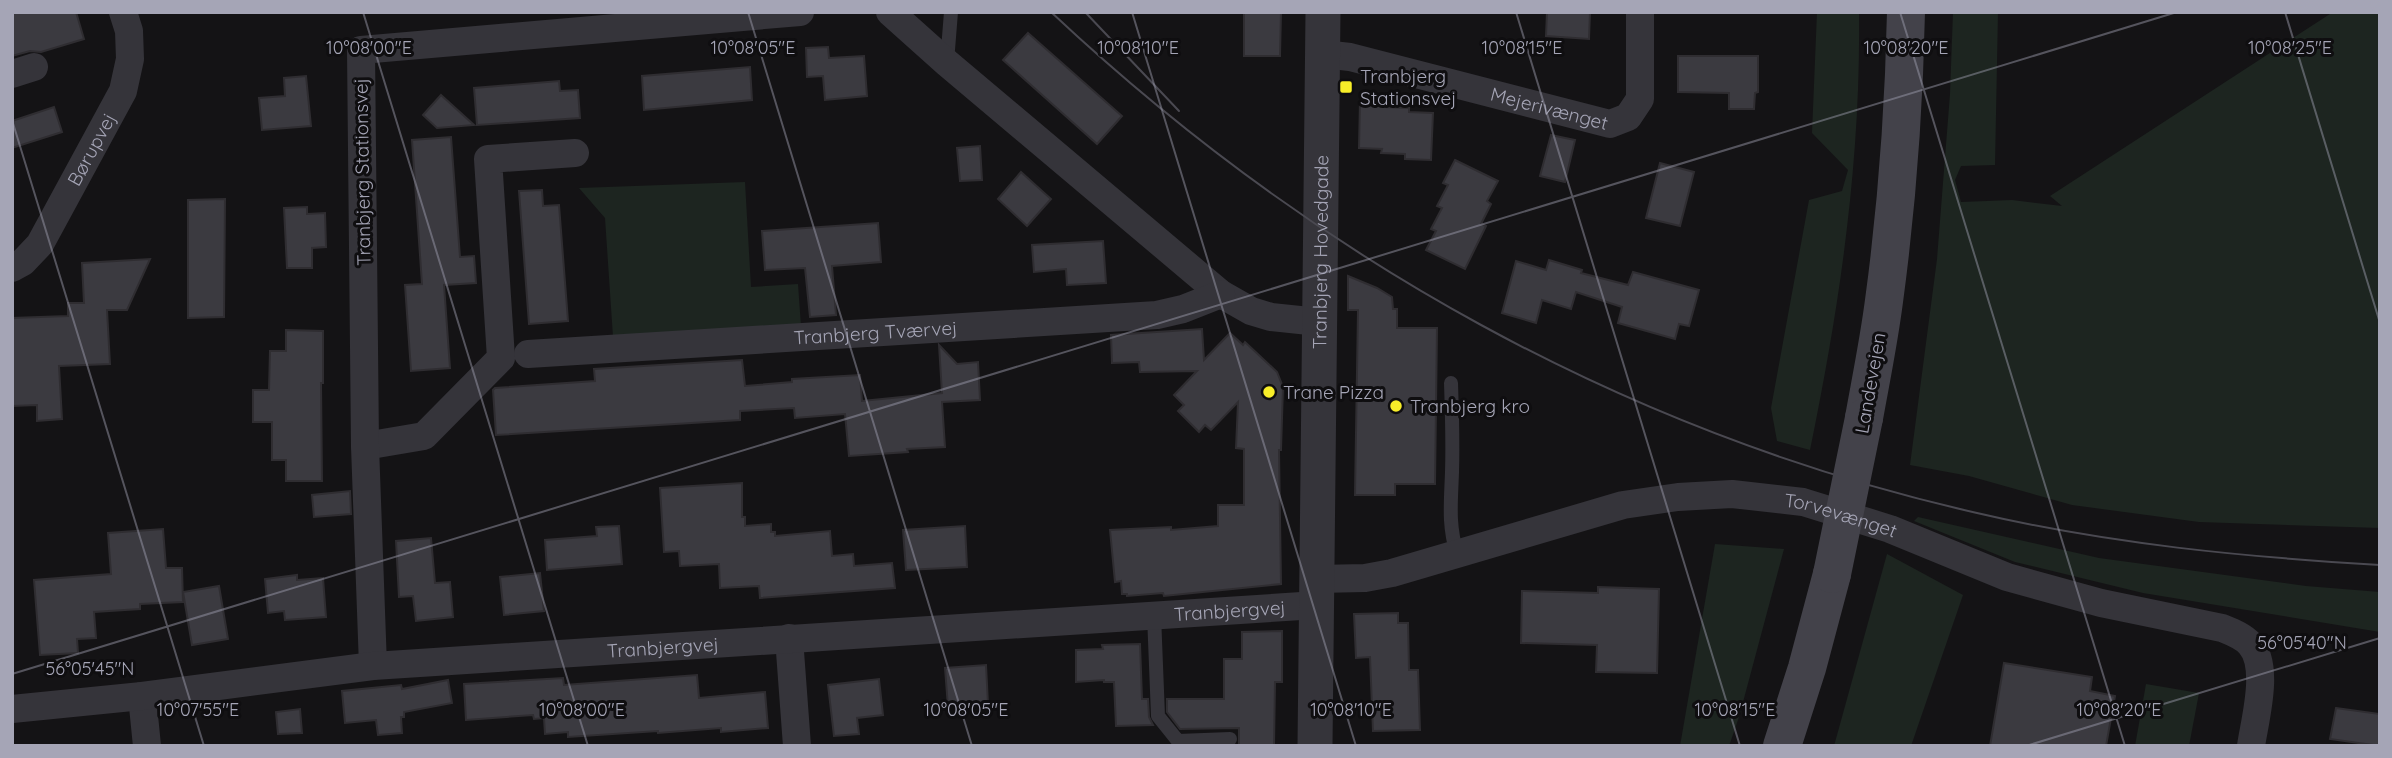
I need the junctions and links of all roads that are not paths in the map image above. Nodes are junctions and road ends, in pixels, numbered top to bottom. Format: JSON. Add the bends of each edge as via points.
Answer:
{"nodes":[{"id":1,"x":123,"y":12,"type":"edge"},
{"id":2,"x":800,"y":12,"type":"edge"},
{"id":3,"x":890,"y":12,"type":"edge"},
{"id":4,"x":951,"y":12,"type":"edge"},
{"id":5,"x":1323,"y":12,"type":"edge"},
{"id":6,"x":1640,"y":12,"type":"edge"},
{"id":7,"x":1906,"y":12,"type":"edge"},
{"id":8,"x":763,"y":14,"type":"edge"},
{"id":9,"x":1323,"y":54,"type":"junction"},
{"id":10,"x":947,"y":63,"type":"junction"},
{"id":11,"x":575,"y":153,"type":"dead end"},
{"id":12,"x":12,"y":268,"type":"edge"},
{"id":13,"x":1221,"y":294,"type":"junction"},
{"id":14,"x":1319,"y":322,"type":"junction"},
{"id":15,"x":528,"y":354,"type":"dead end"},
{"id":16,"x":1451,"y":383,"type":"dead end"},
{"id":17,"x":365,"y":446,"type":"junction"},
{"id":18,"x":1457,"y":554,"type":"junction"},
{"id":19,"x":1317,"y":592,"type":"junction"},
{"id":20,"x":1154,"y":615,"type":"junction"},
{"id":21,"x":789,"y":638,"type":"junction"},
{"id":22,"x":373,"y":666,"type":"junction"},
{"id":23,"x":142,"y":696,"type":"junction"},
{"id":24,"x":12,"y":709,"type":"edge"},
{"id":25,"x":1230,"y":739,"type":"dead end"},
{"id":26,"x":148,"y":746,"type":"edge"},
{"id":27,"x":797,"y":746,"type":"edge"},
{"id":28,"x":1315,"y":746,"type":"edge"},
{"id":29,"x":1783,"y":746,"type":"edge"},
{"id":30,"x":2251,"y":746,"type":"edge"}],
"edges":[{"from":1,"to":12,"type":"street","name":"Børupvej","via":[[130,59],[123,91],[40,244]]},
{"from":2,"to":8,"type":"street","name":"Tranbjerg Stationsvej"},
{"from":3,"to":10,"type":"street"},
{"from":4,"to":10,"type":"lane"},
{"from":5,"to":9,"type":"street","name":"Tranbjerg Hovedgade"},
{"from":6,"to":9,"type":"street","name":"Mejerivænget","via":[[1640,99],[1628,117],[1610,124]]},
{"from":7,"to":29,"type":"main road","name":"Landevejen","bridge":true,"via":[[1905,76],[1884,304],[1832,574]]},
{"from":8,"to":17,"type":"street","name":"Tranbjerg Stationsvej","via":[[360,50]]},
{"from":9,"to":14,"type":"street","name":"Tranbjerg Hovedgade"},
{"from":10,"to":13,"type":"street"},
{"from":11,"to":17,"type":"street","via":[[488,159],[501,359],[424,436]]},
{"from":13,"to":14,"type":"street","via":[[1271,317]]},
{"from":13,"to":15,"type":"street","name":"Tranbjerg Tværvej","via":[[1157,315]]},
{"from":14,"to":19,"type":"street","name":"Tranbjerg Hovedgade"},
{"from":16,"to":18,"type":"lane","via":[[1449,513]]},
{"from":17,"to":22,"type":"street","name":"Tranbjerg Stationsvej"},
{"from":18,"to":19,"type":"street","name":"Torvevænget"},
{"from":18,"to":30,"type":"street","name":"Torvevænget","via":[[1623,505],[1732,494],[1803,502],[1890,529],[2007,578],[2238,635],[2252,646],[2260,664]]},
{"from":19,"to":20,"type":"street","name":"Tranbjergvej"},
{"from":19,"to":28,"type":"street","name":"Tranbjerg Hovedgade"},
{"from":20,"to":21,"type":"street","name":"Tranbjergvej"},
{"from":20,"to":25,"type":"lane","via":[[1158,716],[1178,741]]},
{"from":21,"to":22,"type":"street","name":"Tranbjergvej"},
{"from":21,"to":27,"type":"street"},
{"from":22,"to":23,"type":"street","name":"Tranbjergvej"},
{"from":23,"to":24,"type":"street","name":"Tranbjergvej"},
{"from":23,"to":26,"type":"street"}]}
